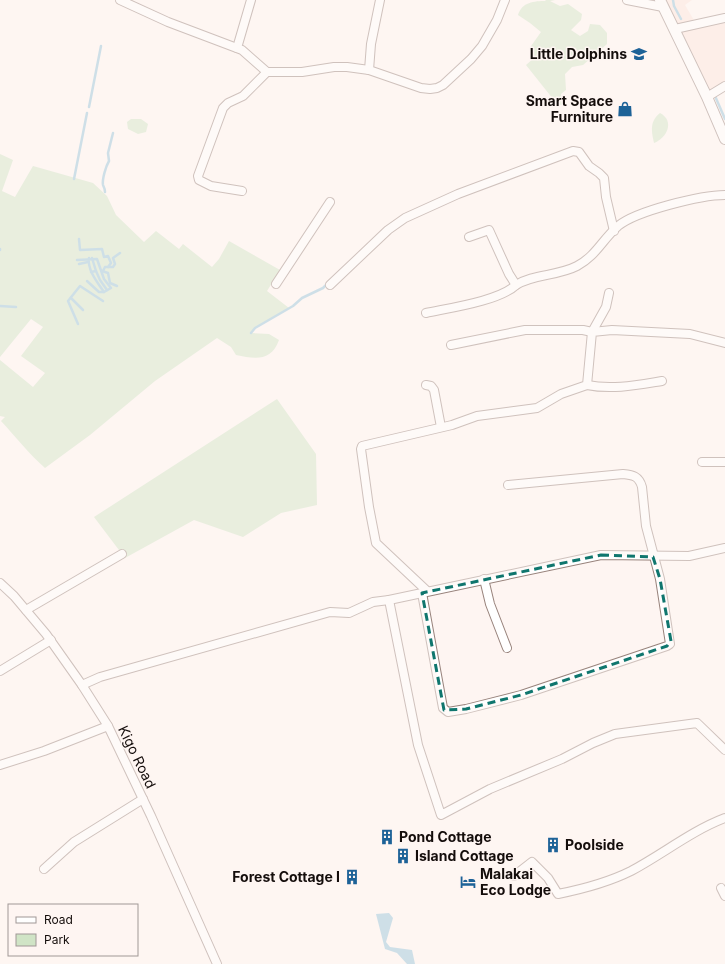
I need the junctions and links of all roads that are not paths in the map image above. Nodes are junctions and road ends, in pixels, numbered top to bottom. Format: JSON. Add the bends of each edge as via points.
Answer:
{"nodes":[{"id":1,"x":120,"y":0,"type":"edge"},
{"id":2,"x":251,"y":0,"type":"edge"},
{"id":3,"x":380,"y":0,"type":"edge"},
{"id":4,"x":505,"y":0,"type":"edge"},
{"id":5,"x":627,"y":0,"type":"edge"},
{"id":6,"x":662,"y":3,"type":"edge"},
{"id":7,"x":725,"y":18,"type":"edge"},
{"id":8,"x":675,"y":30,"type":"junction"},
{"id":9,"x":237,"y":48,"type":"junction"},
{"id":10,"x":369,"y":70,"type":"junction"},
{"id":11,"x":267,"y":72,"type":"junction"},
{"id":12,"x":725,"y":86,"type":"edge"},
{"id":13,"x":707,"y":97,"type":"junction"},
{"id":14,"x":725,"y":139,"type":"edge"},
{"id":15,"x":242,"y":191,"type":"dead end"},
{"id":16,"x":725,"y":194,"type":"edge"},
{"id":17,"x":330,"y":202,"type":"dead end"},
{"id":18,"x":614,"y":231,"type":"junction"},
{"id":19,"x":469,"y":237,"type":"dead end"},
{"id":20,"x":276,"y":284,"type":"dead end"},
{"id":21,"x":330,"y":285,"type":"dead end"},
{"id":22,"x":516,"y":285,"type":"junction"},
{"id":23,"x":609,"y":293,"type":"dead end"},
{"id":24,"x":426,"y":313,"type":"dead end"},
{"id":25,"x":592,"y":332,"type":"junction"},
{"id":26,"x":725,"y":343,"type":"edge"},
{"id":27,"x":451,"y":345,"type":"dead end"},
{"id":28,"x":662,"y":381,"type":"dead end"},
{"id":29,"x":426,"y":385,"type":"dead end"},
{"id":30,"x":587,"y":385,"type":"junction"},
{"id":31,"x":441,"y":428,"type":"junction"},
{"id":32,"x":702,"y":462,"type":"dead end"},
{"id":33,"x":725,"y":462,"type":"edge"},
{"id":34,"x":508,"y":485,"type":"dead end"},
{"id":35,"x":725,"y":548,"type":"edge"},
{"id":36,"x":122,"y":554,"type":"dead end"},
{"id":37,"x":653,"y":557,"type":"junction"},
{"id":38,"x":484,"y":579,"type":"junction"},
{"id":39,"x":0,"y":583,"type":"edge"},
{"id":40,"x":425,"y":592,"type":"junction"},
{"id":41,"x":389,"y":600,"type":"junction"},
{"id":42,"x":26,"y":610,"type":"junction"},
{"id":43,"x":51,"y":640,"type":"junction"},
{"id":44,"x":507,"y":648,"type":"dead end"},
{"id":45,"x":0,"y":671,"type":"edge"},
{"id":46,"x":82,"y":684,"type":"junction"},
{"id":47,"x":108,"y":726,"type":"junction"},
{"id":48,"x":725,"y":750,"type":"edge"},
{"id":49,"x":0,"y":765,"type":"edge"},
{"id":50,"x":143,"y":799,"type":"junction"},
{"id":51,"x":725,"y":818,"type":"edge"},
{"id":52,"x":44,"y":869,"type":"dead end"},
{"id":53,"x":514,"y":876,"type":"dead end"},
{"id":54,"x":721,"y":888,"type":"dead end"},
{"id":55,"x":725,"y":896,"type":"edge"},
{"id":56,"x":217,"y":964,"type":"edge"}],
"edges":[{"from":1,"to":9,"type":"street","via":[[168,22]]},
{"from":2,"to":9,"type":"street"},
{"from":3,"to":10,"type":"street","via":[[371,44]]},
{"from":4,"to":10,"type":"street","via":[[482,46],[443,84],[430,89],[421,88]]},
{"from":5,"to":6,"type":"street"},
{"from":6,"to":8,"type":"main road"},
{"from":7,"to":8,"type":"street"},
{"from":8,"to":13,"type":"main road"},
{"from":9,"to":11,"type":"street","via":[[247,53]]},
{"from":10,"to":11,"type":"street","via":[[334,66],[302,72]]},
{"from":11,"to":15,"type":"street","via":[[243,96],[228,103],[224,108],[198,176],[199,180],[211,186]]},
{"from":12,"to":13,"type":"street"},
{"from":13,"to":14,"type":"main road"},
{"from":16,"to":18,"type":"street","via":[[707,196],[644,214],[624,222]]},
{"from":17,"to":20,"type":"street"},
{"from":18,"to":21,"type":"street","via":[[604,178],[589,166],[579,152],[573,151],[458,194],[405,218],[388,230]]},
{"from":18,"to":22,"type":"street","via":[[594,255],[575,267]]},
{"from":19,"to":22,"type":"street","via":[[489,230]]},
{"from":22,"to":24,"type":"street","via":[[504,293]]},
{"from":23,"to":25,"type":"street","via":[[606,307]]},
{"from":25,"to":26,"type":"street","via":[[612,330],[690,334]]},
{"from":25,"to":27,"type":"street","via":[[525,330]]},
{"from":25,"to":30,"type":"street"},
{"from":28,"to":30,"type":"street","via":[[626,387],[599,388]]},
{"from":29,"to":31,"type":"street","via":[[434,390]]},
{"from":30,"to":31,"type":"street","via":[[561,394],[538,408],[477,416]]},
{"from":31,"to":40,"type":"street","via":[[364,445],[361,449],[376,543]]},
{"from":32,"to":33,"type":"street"},
{"from":34,"to":37,"type":"street","via":[[633,475],[639,478],[642,487],[646,526]]},
{"from":35,"to":37,"type":"street","via":[[690,556]]},
{"from":36,"to":42,"type":"street"},
{"from":37,"to":38,"type":"street","via":[[601,555]]},
{"from":37,"to":40,"type":"street","via":[[660,579],[671,641],[667,646],[521,695],[451,712],[443,709]]},
{"from":38,"to":40,"type":"street"},
{"from":38,"to":44,"type":"street","via":[[490,604]]},
{"from":39,"to":42,"type":"street","name":"Kigo Road"},
{"from":40,"to":41,"type":"street"},
{"from":41,"to":46,"type":"street","via":[[373,602],[349,613],[330,612]]},
{"from":41,"to":48,"type":"street","via":[[418,745],[441,815],[490,789],[622,732],[697,723]]},
{"from":42,"to":43,"type":"street","name":"Kigo Road"},
{"from":43,"to":45,"type":"street"},
{"from":43,"to":46,"type":"street","name":"Kigo Road"},
{"from":46,"to":47,"type":"street","name":"Kigo Road"},
{"from":47,"to":49,"type":"street"},
{"from":47,"to":50,"type":"street","name":"Kigo Road"},
{"from":50,"to":52,"type":"street","via":[[74,842]]},
{"from":50,"to":56,"type":"street","name":"Kigo Road"},
{"from":51,"to":53,"type":"street","via":[[631,871],[578,890],[558,894],[548,878],[532,862]]},
{"from":54,"to":55,"type":"street"}]}
